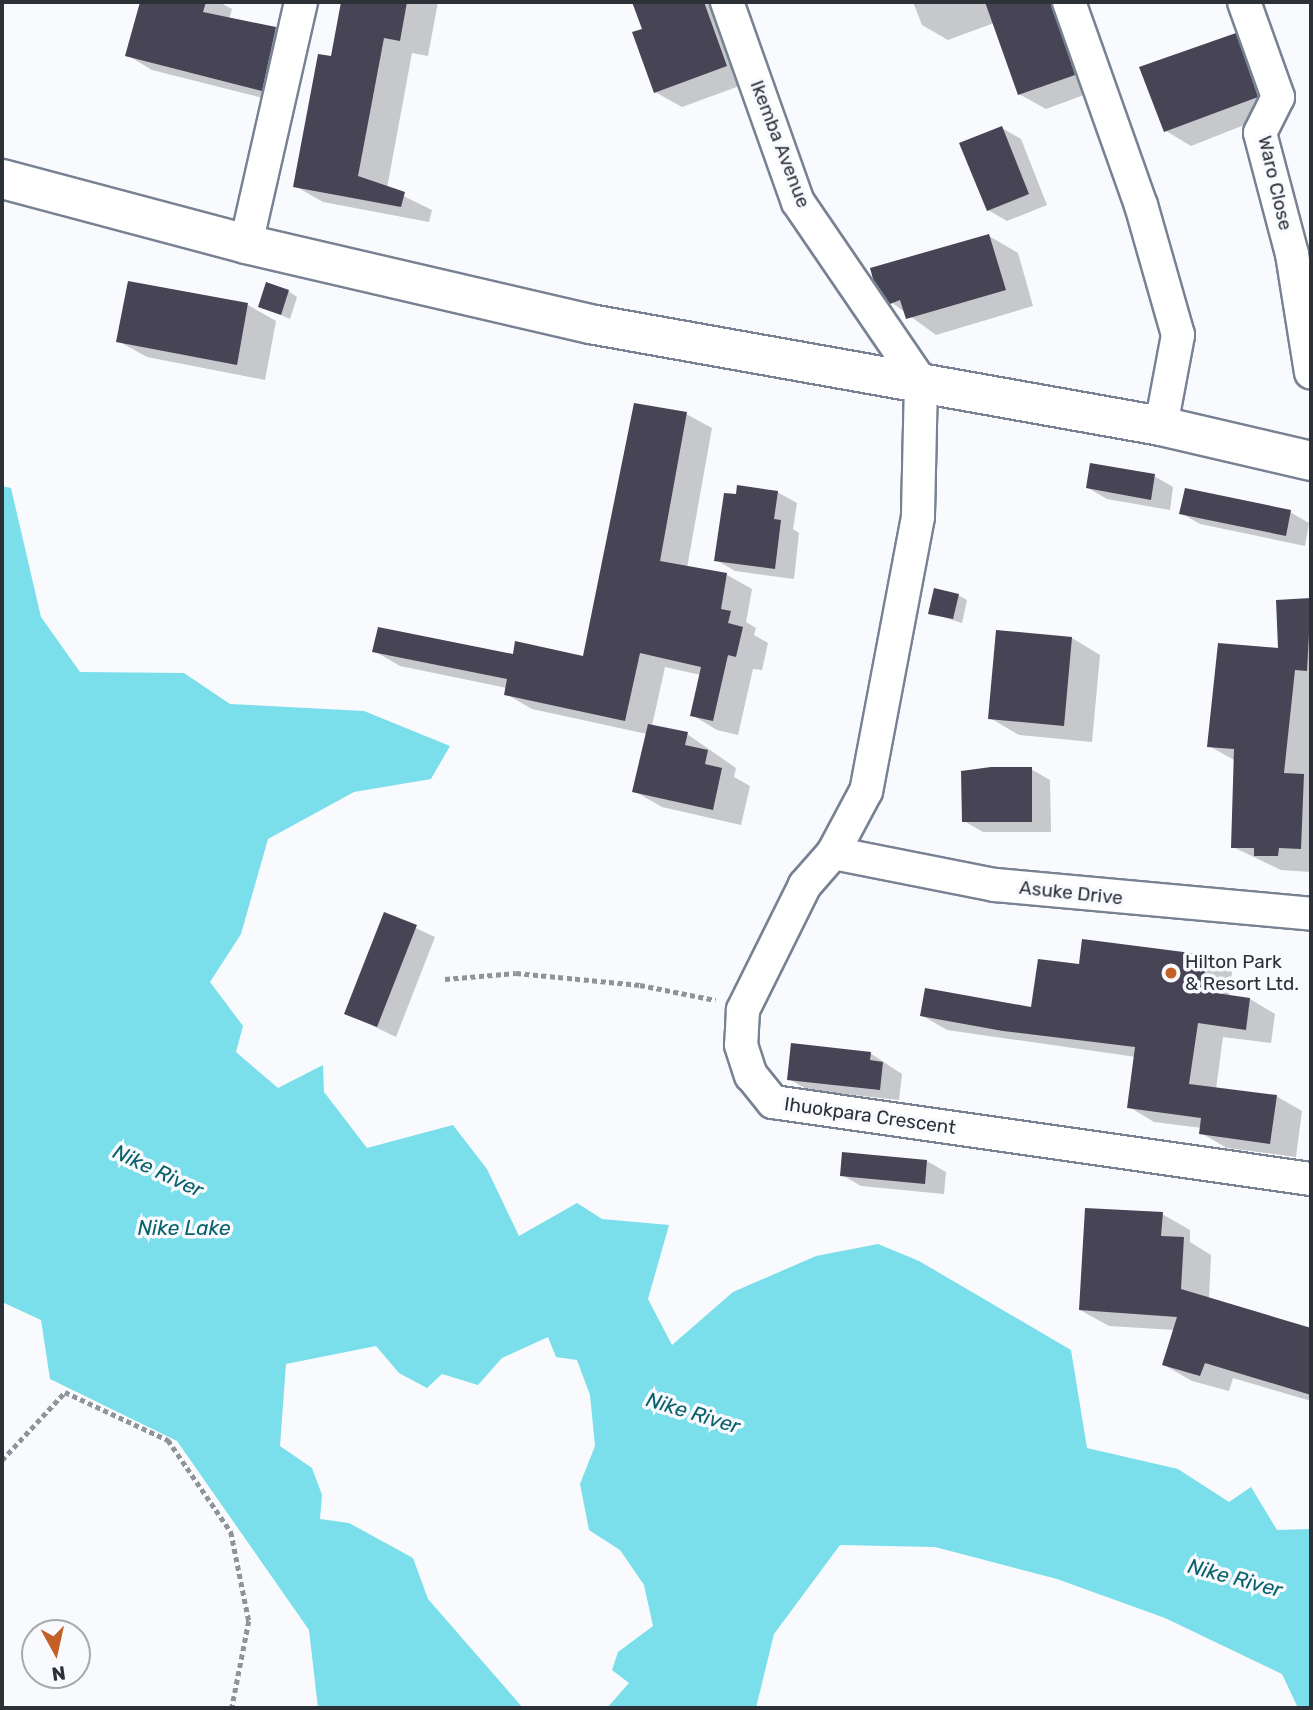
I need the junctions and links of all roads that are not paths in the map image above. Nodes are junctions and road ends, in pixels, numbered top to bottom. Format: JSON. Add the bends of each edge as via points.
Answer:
{"nodes":[{"id":1,"x":302,"y":2,"type":"edge"},
{"id":2,"x":727,"y":2,"type":"edge"},
{"id":3,"x":1069,"y":2,"type":"edge"},
{"id":4,"x":1244,"y":2,"type":"edge"},
{"id":5,"x":2,"y":179,"type":"edge"},
{"id":6,"x":246,"y":244,"type":"junction"},
{"id":7,"x":1311,"y":372,"type":"edge"},
{"id":8,"x":921,"y":382,"type":"junction"},
{"id":9,"x":1161,"y":426,"type":"junction"},
{"id":10,"x":1311,"y":461,"type":"edge"},
{"id":11,"x":833,"y":853,"type":"junction"},
{"id":12,"x":1311,"y":914,"type":"edge"},
{"id":13,"x":1311,"y":1179,"type":"edge"}],
"edges":[{"from":1,"to":6,"type":"street"},
{"from":2,"to":8,"type":"street","name":"Ikemba Avenue","via":[[798,202]]},
{"from":3,"to":9,"type":"street","via":[[1141,205],[1178,335]]},
{"from":4,"to":7,"type":"street","name":"Waro Close","via":[[1278,97],[1260,133],[1292,254]]},
{"from":5,"to":6,"type":"street"},
{"from":6,"to":8,"type":"street","via":[[590,324]]},
{"from":8,"to":9,"type":"street"},
{"from":8,"to":11,"type":"street","name":"Ihuokpara Crescent","via":[[918,517],[866,791]]},
{"from":9,"to":10,"type":"street"},
{"from":11,"to":12,"type":"street","name":"Asuke Drive","via":[[995,885]]},
{"from":11,"to":13,"type":"street","name":"Ihuokpara Crescent","via":[[805,885],[743,1010],[741,1045],[751,1075],[773,1102]]}]}
